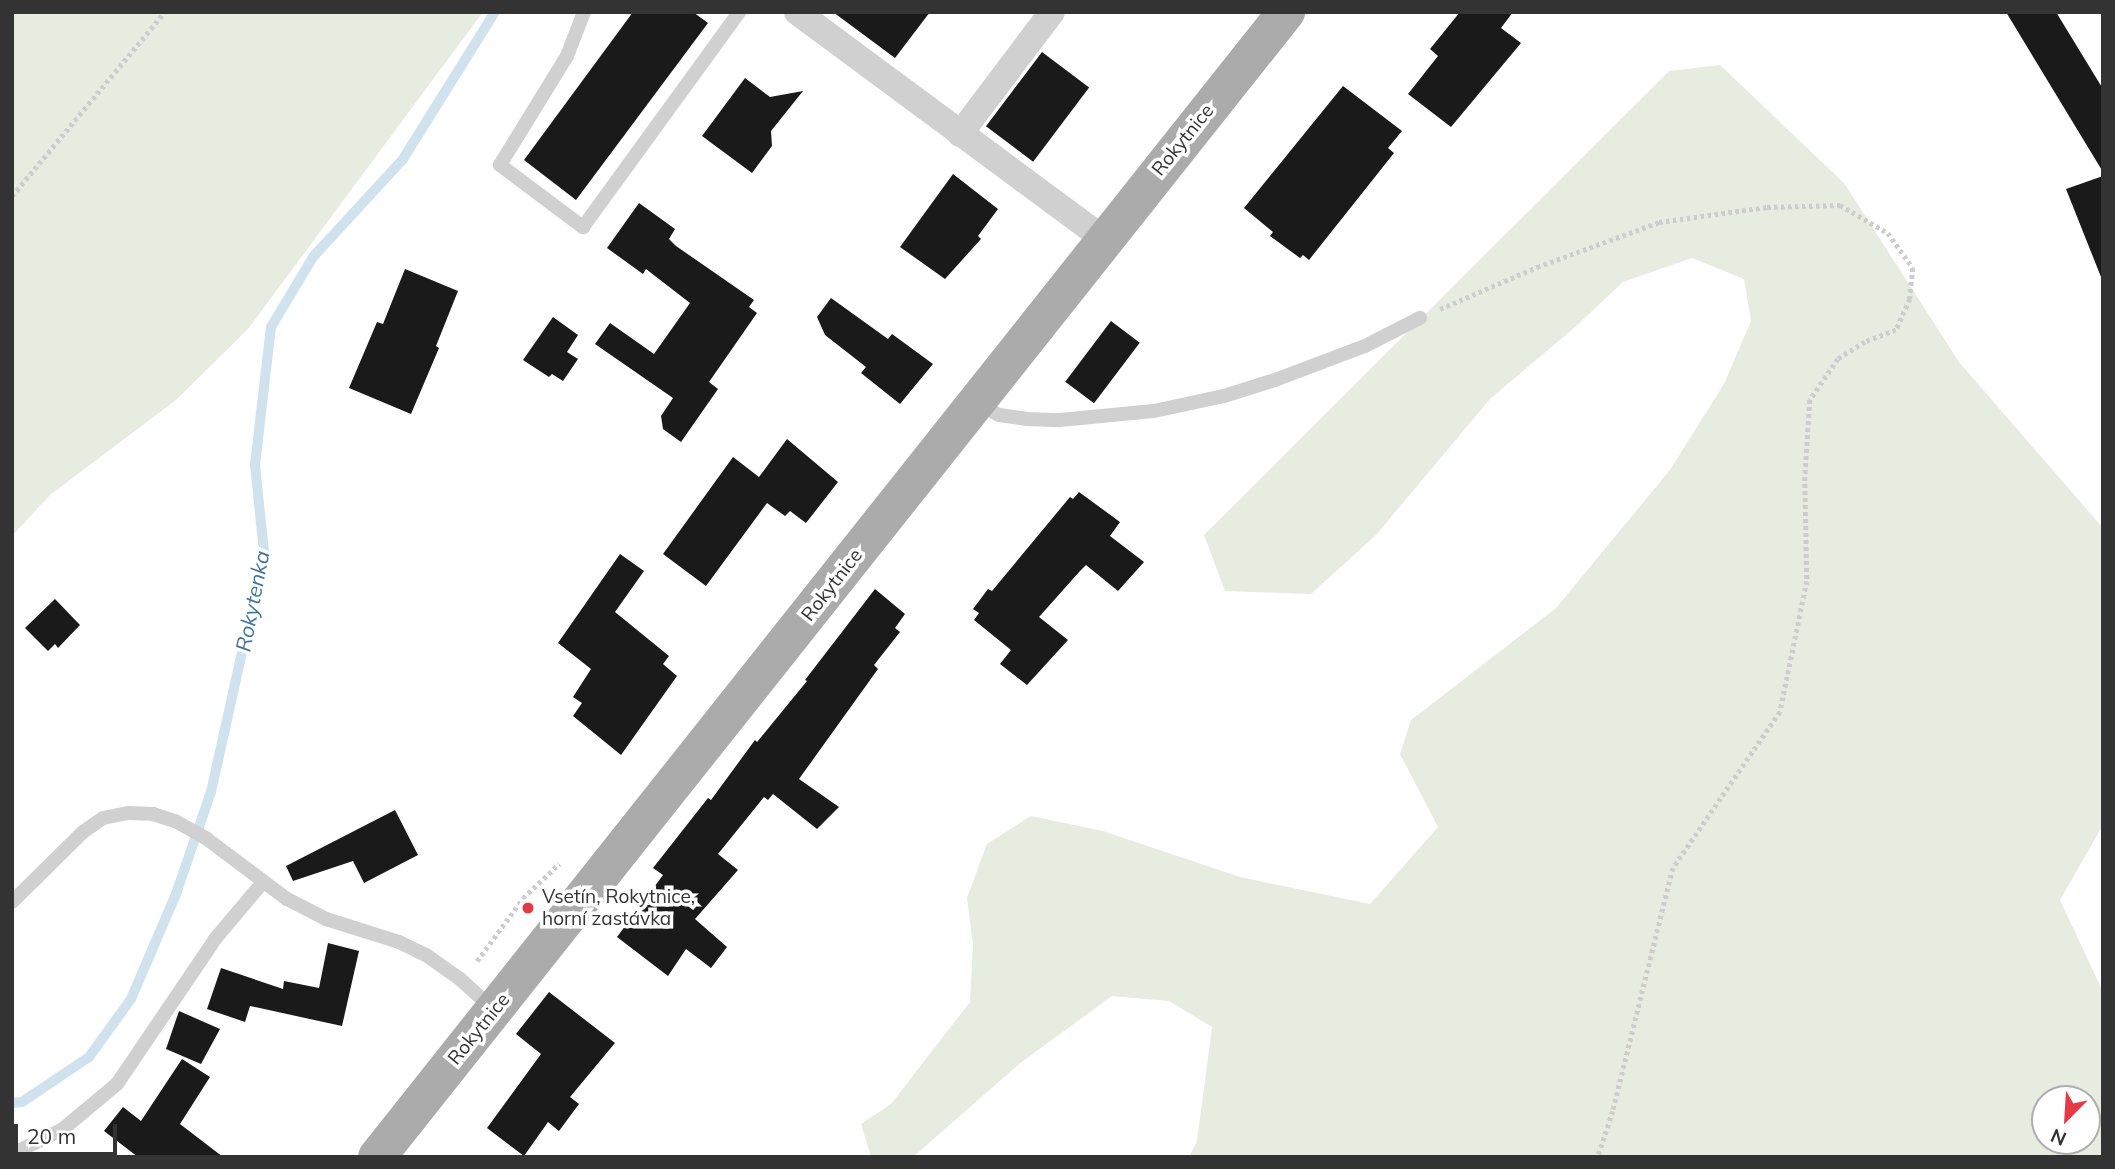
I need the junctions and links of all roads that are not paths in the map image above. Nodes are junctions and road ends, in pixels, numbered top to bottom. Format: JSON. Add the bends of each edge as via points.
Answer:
{"nodes":[{"id":1,"x":584,"y":12,"type":"edge"},
{"id":2,"x":739,"y":12,"type":"edge"},
{"id":3,"x":797,"y":12,"type":"edge"},
{"id":4,"x":1052,"y":12,"type":"edge"},
{"id":5,"x":1286,"y":12,"type":"edge"},
{"id":6,"x":960,"y":134,"type":"junction"},
{"id":7,"x":1105,"y":240,"type":"junction"},
{"id":8,"x":1420,"y":318,"type":"road end"},
{"id":9,"x":976,"y":402,"type":"junction"},
{"id":10,"x":263,"y":881,"type":"junction"},
{"id":11,"x":12,"y":902,"type":"edge"},
{"id":12,"x":494,"y":1010,"type":"junction"},
{"id":13,"x":12,"y":1154,"type":"edge"},
{"id":14,"x":377,"y":1157,"type":"edge"}],
"edges":[{"from":1,"to":2,"type":"lane","via":[[567,56],[500,165],[583,227]]},
{"from":3,"to":6,"type":"street"},
{"from":4,"to":6,"type":"street"},
{"from":5,"to":7,"type":"main road","name":"Rokytnice"},
{"from":6,"to":7,"type":"street"},
{"from":7,"to":9,"type":"main road","name":"Rokytnice"},
{"from":8,"to":9,"type":"lane","via":[[1365,346],[1275,380],[1154,411],[1026,419],[999,415]]},
{"from":9,"to":12,"type":"main road","name":"Rokytnice"},
{"from":10,"to":11,"type":"lane","via":[[175,821],[128,813],[103,818],[83,832]]},
{"from":10,"to":12,"type":"lane","via":[[326,919],[426,955]]},
{"from":10,"to":13,"type":"lane","via":[[215,939],[117,1084],[63,1129]]},
{"from":12,"to":14,"type":"main road","name":"Rokytnice"}]}
